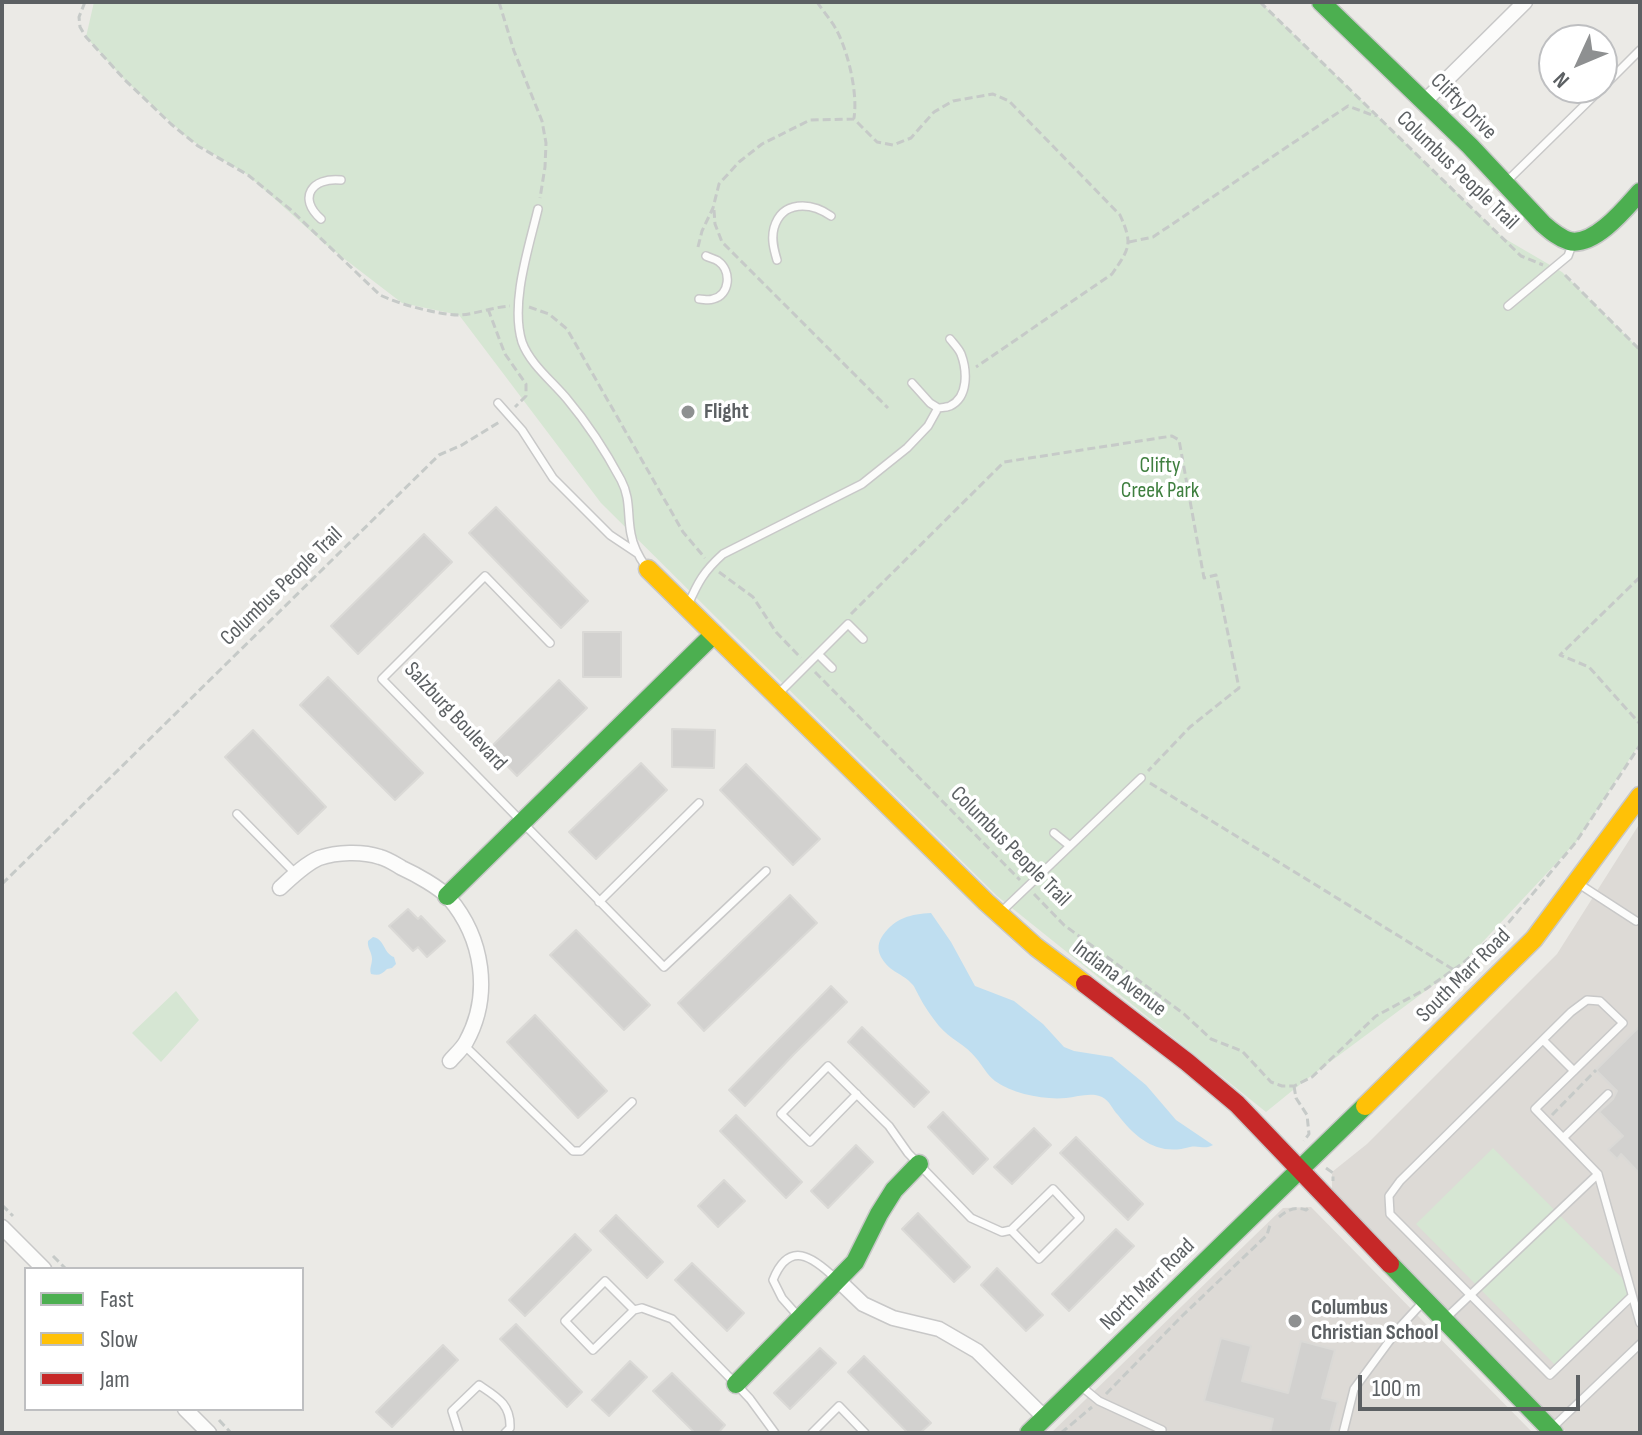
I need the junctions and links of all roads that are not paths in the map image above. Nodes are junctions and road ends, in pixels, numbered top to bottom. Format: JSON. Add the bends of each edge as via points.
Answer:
{"nodes":[{"id":1,"x":1321,"y":2,"type":"edge"},
{"id":2,"x":1525,"y":2,"type":"edge"},
{"id":3,"x":1640,"y":50,"type":"edge"},
{"id":4,"x":1618,"y":72,"type":"edge"},
{"id":5,"x":1424,"y":102,"type":"junction"},
{"id":6,"x":1585,"y":104,"type":"edge"},
{"id":7,"x":341,"y":180,"type":"dead end"},
{"id":8,"x":1505,"y":182,"type":"junction"},
{"id":9,"x":1640,"y":192,"type":"edge"},
{"id":10,"x":538,"y":209,"type":"road end"},
{"id":11,"x":831,"y":216,"type":"dead end"},
{"id":12,"x":321,"y":219,"type":"dead end"},
{"id":13,"x":1573,"y":243,"type":"junction"},
{"id":14,"x":701,"y":256,"type":"road end"},
{"id":15,"x":777,"y":260,"type":"dead end"},
{"id":16,"x":699,"y":299,"type":"dead end"},
{"id":17,"x":1508,"y":306,"type":"dead end"},
{"id":18,"x":950,"y":339,"type":"dead end"},
{"id":19,"x":912,"y":383,"type":"dead end"},
{"id":20,"x":498,"y":403,"type":"dead end"},
{"id":21,"x":938,"y":408,"type":"junction"},
{"id":22,"x":637,"y":553,"type":"junction"},
{"id":23,"x":648,"y":569,"type":"joint"},
{"id":24,"x":687,"y":607,"type":"junction"},
{"id":25,"x":714,"y":634,"type":"junction"},
{"id":26,"x":863,"y":639,"type":"dead end"},
{"id":27,"x":550,"y":643,"type":"dead end"},
{"id":28,"x":818,"y":654,"type":"junction"},
{"id":29,"x":832,"y":668,"type":"dead end"},
{"id":30,"x":777,"y":696,"type":"junction"},
{"id":31,"x":1141,"y":778,"type":"road end"},
{"id":32,"x":1640,"y":796,"type":"edge"},
{"id":33,"x":699,"y":803,"type":"dead end"},
{"id":34,"x":237,"y":814,"type":"dead end"},
{"id":35,"x":522,"y":822,"type":"junction"},
{"id":36,"x":1054,"y":833,"type":"dead end"},
{"id":37,"x":1070,"y":846,"type":"junction"},
{"id":38,"x":1024,"y":863,"type":"dead end"},
{"id":39,"x":766,"y":871,"type":"dead end"},
{"id":40,"x":296,"y":874,"type":"junction"},
{"id":41,"x":1037,"y":876,"type":"junction"},
{"id":42,"x":1577,"y":882,"type":"junction"},
{"id":43,"x":280,"y":888,"type":"dead end"},
{"id":44,"x":447,"y":896,"type":"junction"},
{"id":45,"x":599,"y":902,"type":"junction"},
{"id":46,"x":999,"y":914,"type":"junction"},
{"id":47,"x":1636,"y":921,"type":"dead end"},
{"id":48,"x":1543,"y":1040,"type":"junction"},
{"id":49,"x":464,"y":1045,"type":"junction"},
{"id":50,"x":450,"y":1061,"type":"dead end"},
{"id":51,"x":1574,"y":1071,"type":"junction"},
{"id":52,"x":857,"y":1094,"type":"junction"},
{"id":53,"x":1608,"y":1094,"type":"dead end"},
{"id":54,"x":632,"y":1102,"type":"dead end"},
{"id":55,"x":1563,"y":1138,"type":"junction"},
{"id":56,"x":919,"y":1164,"type":"junction"},
{"id":57,"x":1300,"y":1171,"type":"junction"},
{"id":58,"x":1598,"y":1174,"type":"junction"},
{"id":59,"x":2,"y":1227,"type":"edge"},
{"id":60,"x":1011,"y":1230,"type":"junction"},
{"id":61,"x":42,"y":1267,"type":"edge"},
{"id":62,"x":838,"y":1280,"type":"junction"},
{"id":63,"x":1471,"y":1295,"type":"junction"},
{"id":64,"x":1632,"y":1296,"type":"junction"},
{"id":65,"x":1424,"y":1300,"type":"junction"},
{"id":66,"x":634,"y":1310,"type":"junction"},
{"id":67,"x":800,"y":1318,"type":"junction"},
{"id":68,"x":1444,"y":1320,"type":"junction"},
{"id":69,"x":1640,"y":1323,"type":"edge"},
{"id":70,"x":1640,"y":1344,"type":"edge"},
{"id":71,"x":736,"y":1384,"type":"junction"},
{"id":72,"x":1079,"y":1384,"type":"junction"},
{"id":73,"x":187,"y":1411,"type":"edge"},
{"id":74,"x":1044,"y":1417,"type":"junction"},
{"id":75,"x":1552,"y":1431,"type":"edge"},
{"id":76,"x":209,"y":1433,"type":"edge"},
{"id":77,"x":459,"y":1433,"type":"edge"},
{"id":78,"x":505,"y":1433,"type":"edge"},
{"id":79,"x":775,"y":1433,"type":"edge"},
{"id":80,"x":812,"y":1433,"type":"edge"},
{"id":81,"x":865,"y":1433,"type":"edge"},
{"id":82,"x":1029,"y":1433,"type":"edge"},
{"id":83,"x":1161,"y":1433,"type":"edge"},
{"id":84,"x":1343,"y":1433,"type":"edge"}],
"edges":[{"from":1,"to":5,"type":"street","name":"Clifty Drive"},
{"from":2,"to":5,"type":"street"},
{"from":3,"to":4,"type":"lane"},
{"from":5,"to":8,"type":"street","name":"Clifty Drive"},
{"from":6,"to":8,"type":"lane"},
{"from":7,"to":12,"type":"lane","via":[[319,182],[312,189],[310,205]]},
{"from":8,"to":13,"type":"street","name":"Clifty Drive","via":[[1555,235]]},
{"from":9,"to":13,"type":"street","via":[[1600,231]]},
{"from":10,"to":22,"type":"lane","via":[[518,306],[522,343],[612,463],[625,487]]},
{"from":11,"to":15,"type":"lane","via":[[803,205],[781,215],[774,228]]},
{"from":13,"to":17,"type":"lane","via":[[1568,256]]},
{"from":14,"to":16,"type":"lane","via":[[718,261],[728,283],[713,299]]},
{"from":18,"to":21,"type":"lane","via":[[961,352],[965,384],[959,399]]},
{"from":19,"to":21,"type":"lane"},
{"from":20,"to":22,"type":"lane","via":[[553,478],[610,535]]},
{"from":21,"to":24,"type":"lane","via":[[907,448],[862,484],[723,554],[698,581]]},
{"from":22,"to":23,"type":"lane"},
{"from":23,"to":24,"type":"street","name":"Indiana Avenue"},
{"from":24,"to":25,"type":"street","name":"Indiana Avenue"},
{"from":25,"to":30,"type":"street","name":"Indiana Avenue"},
{"from":25,"to":35,"type":"street"},
{"from":26,"to":28,"type":"lane","via":[[848,624]]},
{"from":27,"to":35,"type":"lane","name":"Salzburg Boulevard","via":[[485,576],[382,679]]},
{"from":28,"to":29,"type":"lane"},
{"from":28,"to":30,"type":"lane"},
{"from":30,"to":46,"type":"street","name":"Indiana Avenue"},
{"from":31,"to":37,"type":"lane"},
{"from":32,"to":42,"type":"street","name":"South Marr Road"},
{"from":33,"to":45,"type":"lane"},
{"from":34,"to":40,"type":"lane"},
{"from":35,"to":44,"type":"street"},
{"from":35,"to":45,"type":"lane","name":"Salzburg Boulevard"},
{"from":36,"to":37,"type":"lane"},
{"from":37,"to":41,"type":"lane"},
{"from":38,"to":41,"type":"lane"},
{"from":39,"to":45,"type":"lane","name":"Salzburg Boulevard","via":[[664,967]]},
{"from":40,"to":43,"type":"street"},
{"from":40,"to":44,"type":"street","via":[[318,859],[346,853],[381,857]]},
{"from":41,"to":46,"type":"lane"},
{"from":42,"to":47,"type":"lane"},
{"from":42,"to":57,"type":"street","name":"South Marr Road","via":[[1534,939]]},
{"from":44,"to":49,"type":"street","via":[[465,923],[481,968],[477,1018]]},
{"from":46,"to":57,"type":"street","name":"Indiana Avenue","via":[[1227,1096]]},
{"from":48,"to":51,"type":"lane"},
{"from":48,"to":51,"type":"lane","via":[[1587,1000],[1600,1001],[1623,1023]]},
{"from":48,"to":63,"type":"lane","via":[[1389,1196],[1390,1214]]},
{"from":49,"to":50,"type":"street"},
{"from":49,"to":54,"type":"lane","via":[[573,1151],[581,1151]]},
{"from":51,"to":55,"type":"lane","via":[[1535,1109]]},
{"from":52,"to":52,"type":"lane","via":[[828,1066],[781,1114],[810,1142]]},
{"from":52,"to":56,"type":"lane"},
{"from":53,"to":55,"type":"lane"},
{"from":55,"to":58,"type":"lane"},
{"from":56,"to":60,"type":"lane","via":[[971,1218],[1002,1232]]},
{"from":56,"to":62,"type":"street","via":[[894,1190],[855,1262]]},
{"from":57,"to":65,"type":"street","name":"Indiana Avenue"},
{"from":57,"to":72,"type":"street","name":"North Marr Road"},
{"from":58,"to":63,"type":"lane"},
{"from":58,"to":64,"type":"lane"},
{"from":59,"to":61,"type":"street"},
{"from":60,"to":60,"type":"lane","via":[[1053,1189],[1080,1218],[1039,1259]]},
{"from":62,"to":67,"type":"street"},
{"from":62,"to":67,"type":"lane","via":[[805,1255],[790,1257],[779,1266],[773,1280]]},
{"from":62,"to":74,"type":"street","via":[[863,1304],[939,1329],[977,1351]]},
{"from":63,"to":64,"type":"lane","via":[[1550,1375]]},
{"from":63,"to":68,"type":"lane"},
{"from":64,"to":69,"type":"lane"},
{"from":65,"to":68,"type":"street","name":"Indiana Avenue"},
{"from":65,"to":84,"type":"lane","via":[[1354,1389]]},
{"from":66,"to":66,"type":"lane","via":[[593,1350],[565,1321],[605,1281]]},
{"from":66,"to":71,"type":"lane","via":[[672,1319]]},
{"from":67,"to":71,"type":"street"},
{"from":68,"to":75,"type":"street","name":"Indiana Avenue"},
{"from":70,"to":75,"type":"lane"},
{"from":71,"to":79,"type":"lane"},
{"from":72,"to":74,"type":"street","name":"North Marr Road"},
{"from":72,"to":83,"type":"lane","via":[[1099,1401]]},
{"from":73,"to":76,"type":"street"},
{"from":74,"to":82,"type":"street","name":"North Marr Road"},
{"from":77,"to":78,"type":"lane","via":[[452,1411],[479,1385],[501,1399],[511,1415]]},
{"from":80,"to":81,"type":"lane","via":[[839,1406]]}]}
